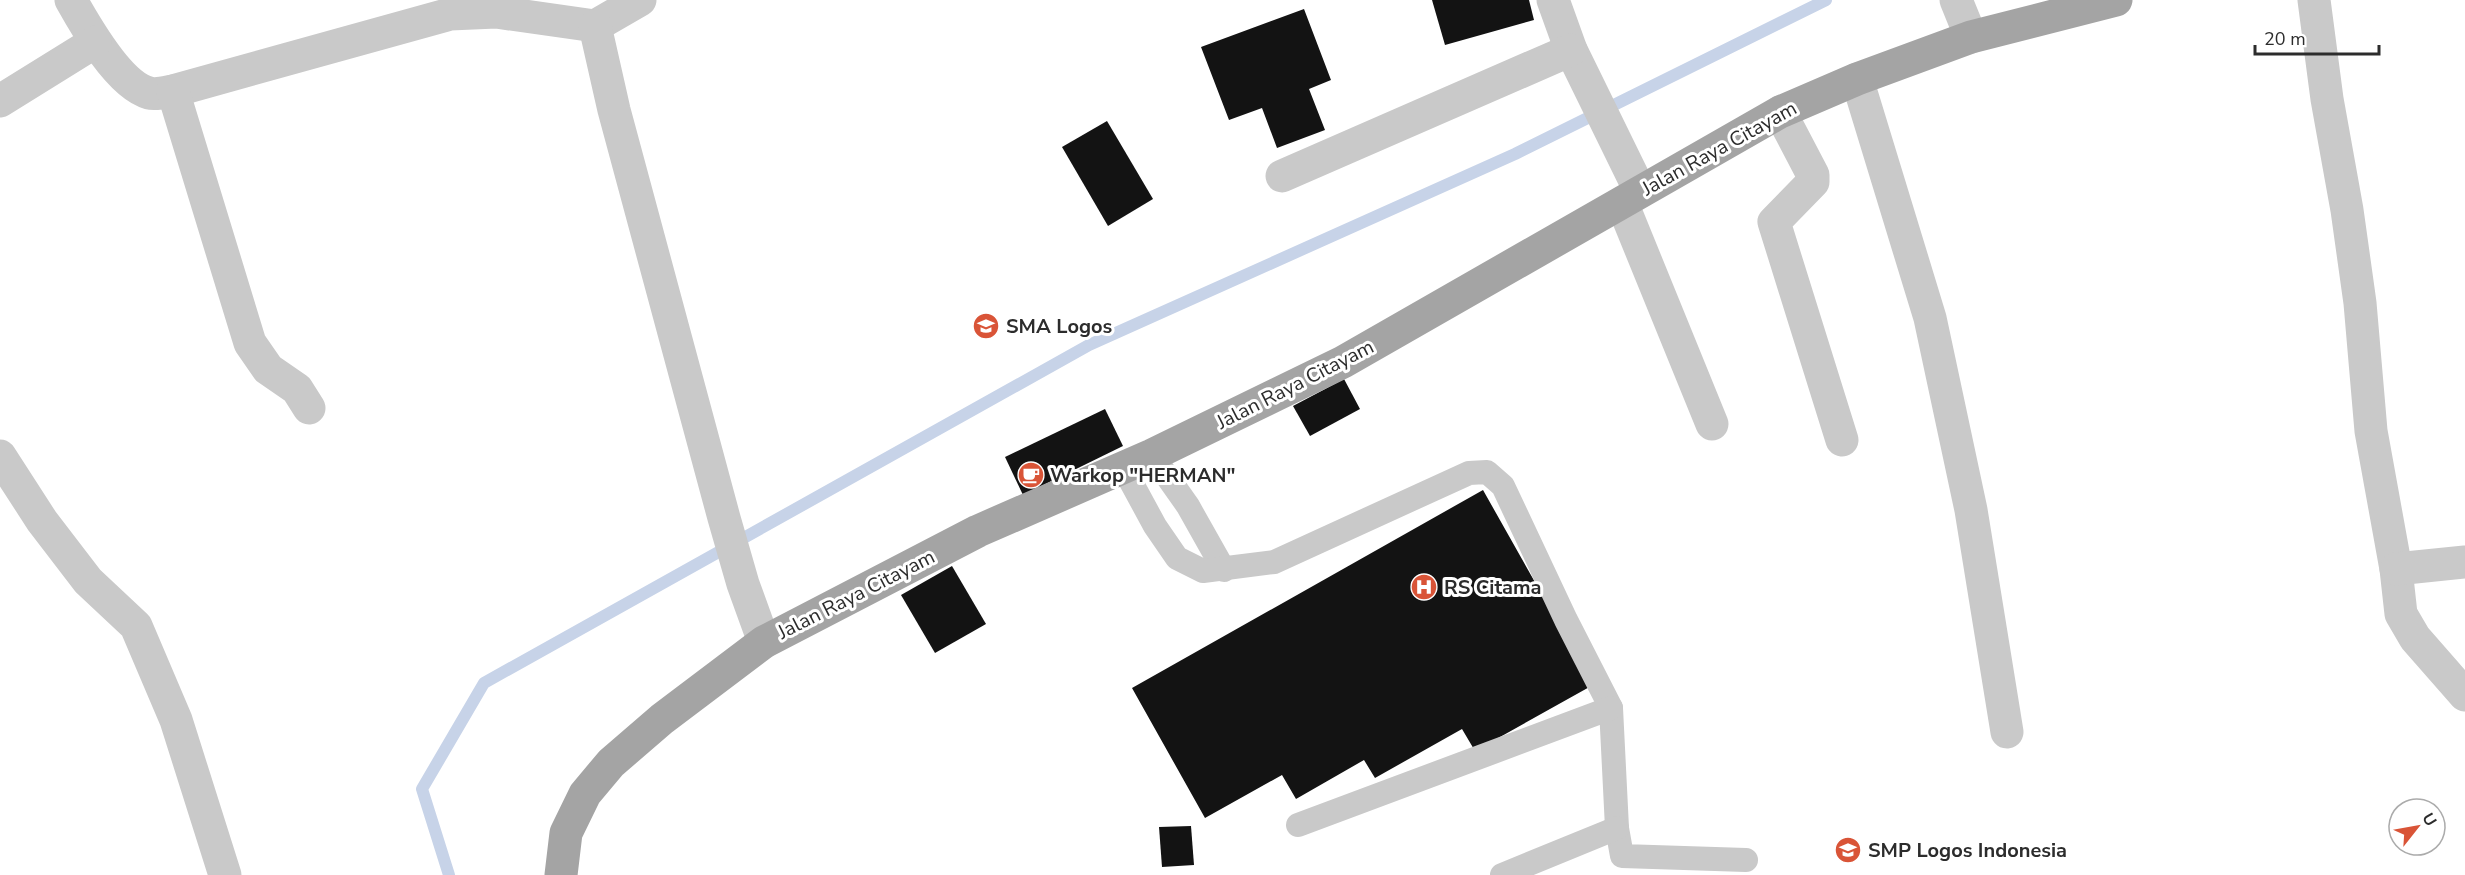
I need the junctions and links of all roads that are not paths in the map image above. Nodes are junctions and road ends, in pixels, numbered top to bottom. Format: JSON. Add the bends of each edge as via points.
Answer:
{"nodes":[{"id":1,"x":71,"y":0,"type":"edge"},
{"id":2,"x":639,"y":0,"type":"edge"},
{"id":3,"x":1553,"y":0,"type":"edge"},
{"id":4,"x":2116,"y":0,"type":"edge"},
{"id":5,"x":2314,"y":0,"type":"edge"},
{"id":6,"x":1958,"y":3,"type":"edge"},
{"id":7,"x":595,"y":26,"type":"junction"},
{"id":8,"x":1971,"y":37,"type":"junction"},
{"id":9,"x":95,"y":42,"type":"junction"},
{"id":10,"x":1578,"y":62,"type":"junction"},
{"id":11,"x":1857,"y":79,"type":"junction"},
{"id":12,"x":173,"y":91,"type":"junction"},
{"id":13,"x":0,"y":101,"type":"edge"},
{"id":14,"x":1780,"y":112,"type":"junction"},
{"id":15,"x":1282,"y":176,"type":"dead end"},
{"id":16,"x":1630,"y":186,"type":"junction"},
{"id":17,"x":309,"y":408,"type":"dead end"},
{"id":18,"x":1712,"y":424,"type":"dead end"},
{"id":19,"x":1842,"y":440,"type":"dead end"},
{"id":20,"x":1,"y":458,"type":"edge"},
{"id":21,"x":1138,"y":461,"type":"junction"},
{"id":22,"x":2465,"y":562,"type":"edge"},
{"id":23,"x":2396,"y":569,"type":"junction"},
{"id":24,"x":1224,"y":570,"type":"junction"},
{"id":25,"x":764,"y":642,"type":"junction"},
{"id":26,"x":2465,"y":695,"type":"edge"},
{"id":27,"x":1611,"y":708,"type":"junction"},
{"id":28,"x":2007,"y":732,"type":"dead end"},
{"id":29,"x":1298,"y":825,"type":"dead end"},
{"id":30,"x":1617,"y":828,"type":"junction"},
{"id":31,"x":1746,"y":860,"type":"dead end"},
{"id":32,"x":1623,"y":866,"type":"edge"},
{"id":33,"x":225,"y":875,"type":"edge"},
{"id":34,"x":561,"y":875,"type":"edge"},
{"id":35,"x":1502,"y":875,"type":"edge"}],
"edges":[{"from":1,"to":9,"type":"street"},
{"from":2,"to":7,"type":"street"},
{"from":3,"to":10,"type":"street"},
{"from":4,"to":8,"type":"main road","name":"Jalan Raya Citayam"},
{"from":5,"to":23,"type":"street","via":[[2358,292],[2371,431]]},
{"from":6,"to":8,"type":"street"},
{"from":7,"to":12,"type":"street","via":[[496,12],[450,14]]},
{"from":7,"to":25,"type":"street","via":[[724,518]]},
{"from":8,"to":11,"type":"main road","name":"Jalan Raya Citayam"},
{"from":9,"to":12,"type":"street","via":[[122,75],[149,93]]},
{"from":9,"to":13,"type":"street"},
{"from":10,"to":15,"type":"street"},
{"from":10,"to":16,"type":"street"},
{"from":11,"to":14,"type":"main road","name":"Jalan Raya Citayam"},
{"from":11,"to":28,"type":"street","via":[[1930,318],[1971,510]]},
{"from":12,"to":17,"type":"street","via":[[250,343],[268,369],[297,389]]},
{"from":14,"to":16,"type":"main road","name":"Jalan Raya Citayam"},
{"from":14,"to":19,"type":"street","via":[[1813,182],[1774,222]]},
{"from":16,"to":18,"type":"street"},
{"from":16,"to":21,"type":"main road","name":"Jalan Raya Citayam","via":[[1343,362]]},
{"from":20,"to":33,"type":"street","via":[[88,581],[136,626],[176,720]]},
{"from":21,"to":24,"type":"lane","via":[[1188,506]]},
{"from":21,"to":24,"type":"lane","via":[[1155,526],[1177,558],[1203,571]]},
{"from":21,"to":25,"type":"main road","name":"Jalan Raya Citayam","via":[[978,531]]},
{"from":22,"to":23,"type":"street"},
{"from":23,"to":26,"type":"street","via":[[2402,614],[2415,638]]},
{"from":24,"to":27,"type":"lane","via":[[1274,562],[1469,473],[1487,472],[1503,486]]},
{"from":25,"to":34,"type":"main road","name":"Jalan Raya Citayam","via":[[611,763],[585,794],[566,833]]},
{"from":27,"to":29,"type":"lane"},
{"from":27,"to":30,"type":"lane"},
{"from":30,"to":32,"type":"lane"},
{"from":30,"to":35,"type":"lane"},
{"from":31,"to":32,"type":"lane"}]}
